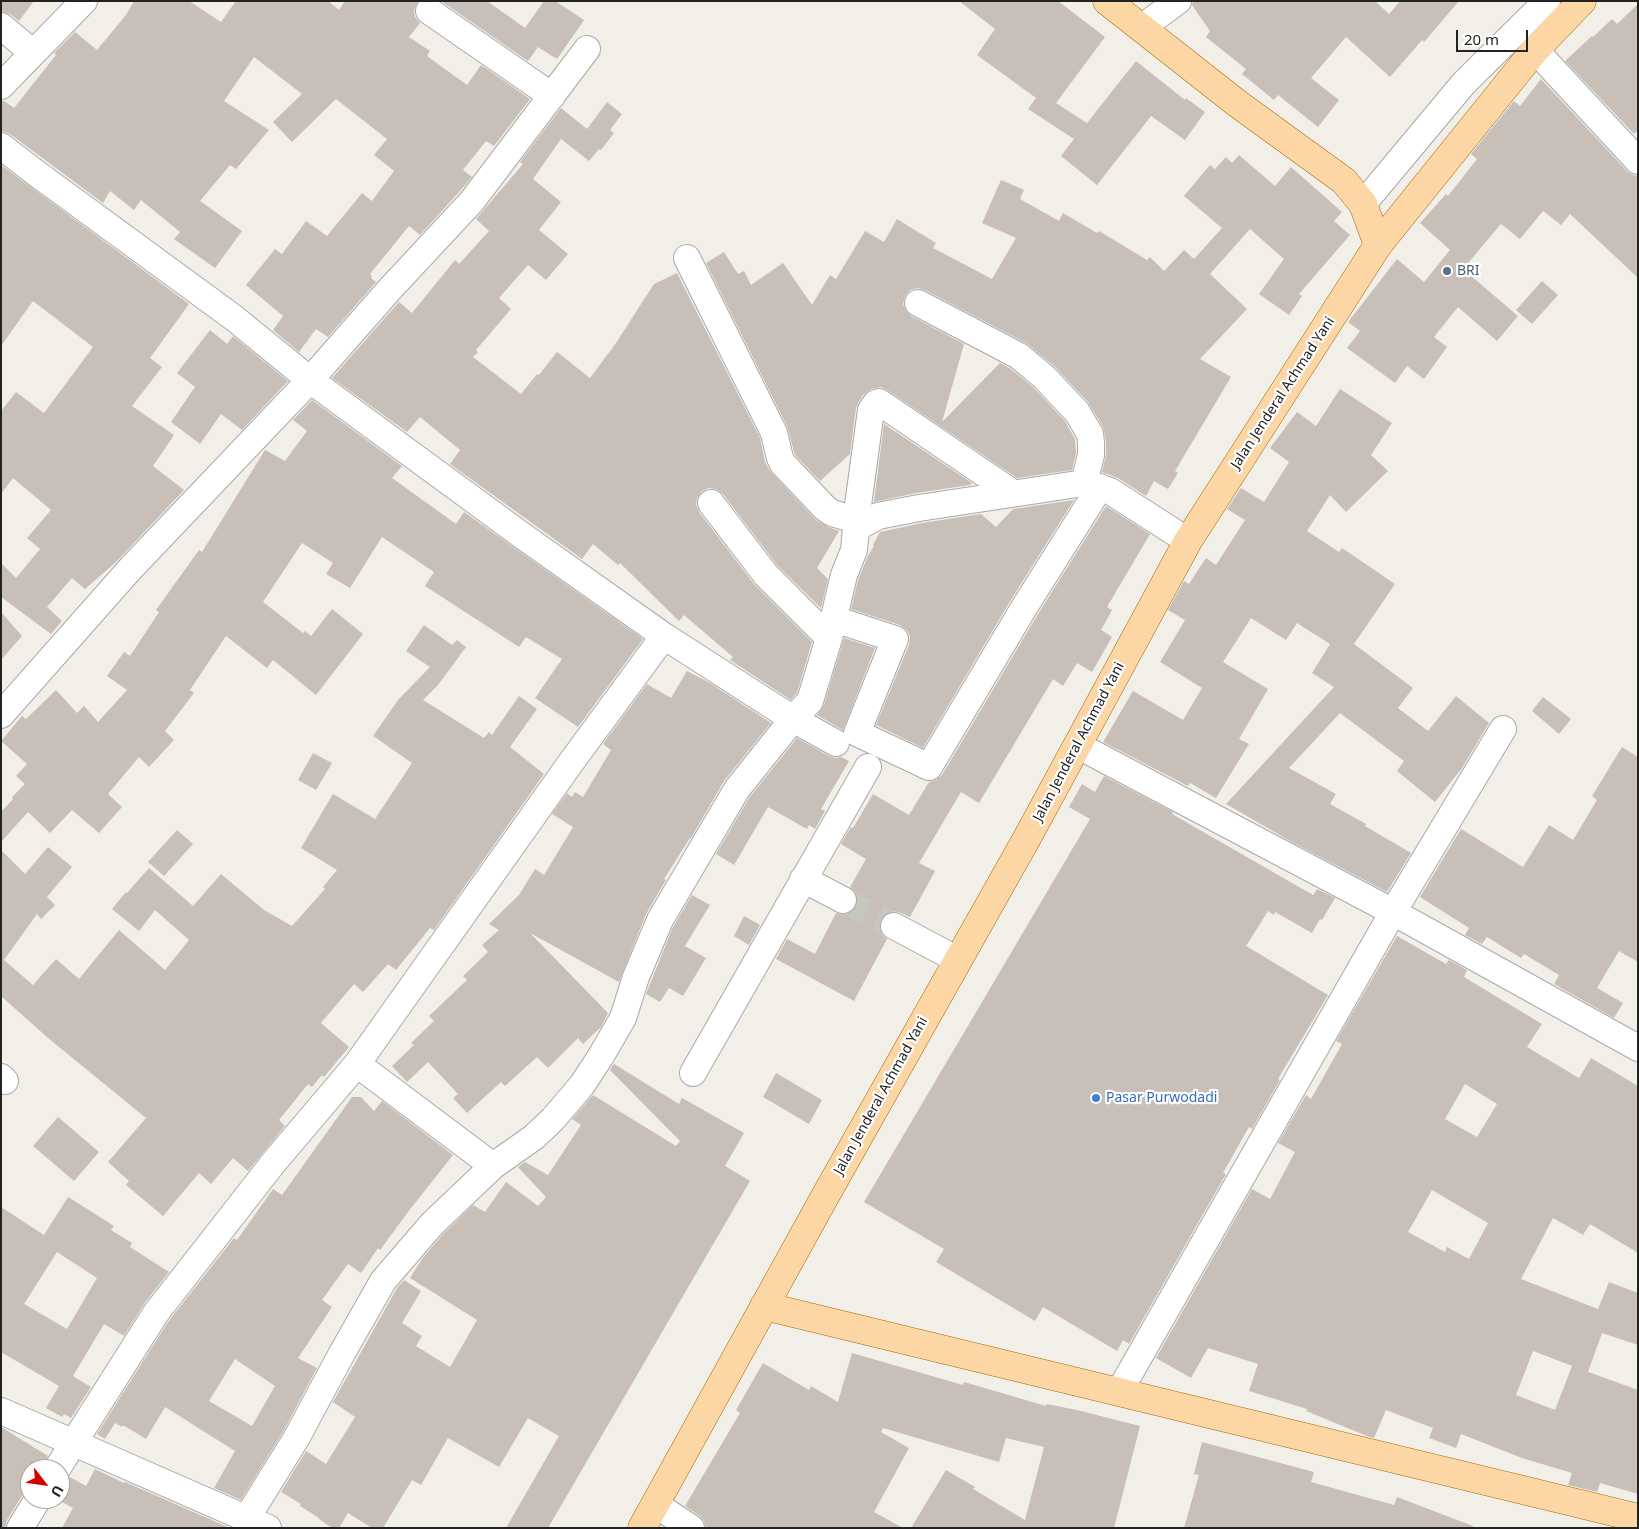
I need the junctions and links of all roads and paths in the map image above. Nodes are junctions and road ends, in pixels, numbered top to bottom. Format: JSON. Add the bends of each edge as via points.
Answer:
{"nodes":[{"id":1,"x":1106,"y":1,"type":"edge"},
{"id":2,"x":1178,"y":1,"type":"edge"},
{"id":3,"x":1547,"y":1,"type":"edge"},
{"id":4,"x":1582,"y":1,"type":"edge"},
{"id":5,"x":80,"y":2,"type":"edge"},
{"id":6,"x":429,"y":12,"type":"dead end"},
{"id":7,"x":1,"y":26,"type":"edge"},
{"id":8,"x":1141,"y":28,"type":"junction"},
{"id":9,"x":587,"y":49,"type":"dead end"},
{"id":10,"x":1535,"y":50,"type":"junction"},
{"id":11,"x":33,"y":53,"type":"junction"},
{"id":12,"x":1,"y":86,"type":"edge"},
{"id":13,"x":552,"y":96,"type":"junction"},
{"id":14,"x":1,"y":146,"type":"edge"},
{"id":15,"x":1638,"y":161,"type":"edge"},
{"id":16,"x":1363,"y":204,"type":"junction"},
{"id":17,"x":1378,"y":245,"type":"junction"},
{"id":18,"x":688,"y":258,"type":"dead end"},
{"id":19,"x":918,"y":303,"type":"dead end"},
{"id":20,"x":310,"y":380,"type":"junction"},
{"id":21,"x":1092,"y":485,"type":"junction"},
{"id":22,"x":1013,"y":493,"type":"junction"},
{"id":23,"x":711,"y":503,"type":"dead end"},
{"id":24,"x":856,"y":524,"type":"junction"},
{"id":25,"x":1188,"y":541,"type":"junction"},
{"id":26,"x":831,"y":629,"type":"junction"},
{"id":27,"x":664,"y":636,"type":"junction"},
{"id":28,"x":1,"y":715,"type":"edge"},
{"id":29,"x":793,"y":719,"type":"junction"},
{"id":30,"x":1503,"y":729,"type":"dead end"},
{"id":31,"x":836,"y":743,"type":"dead end"},
{"id":32,"x":1077,"y":745,"type":"junction"},
{"id":33,"x":868,"y":767,"type":"dead end"},
{"id":34,"x":803,"y":879,"type":"junction"},
{"id":35,"x":843,"y":900,"type":"tunnel mouth"},
{"id":36,"x":1393,"y":912,"type":"junction"},
{"id":37,"x":894,"y":926,"type":"tunnel mouth"},
{"id":38,"x":958,"y":960,"type":"junction"},
{"id":39,"x":1638,"y":1048,"type":"edge"},
{"id":40,"x":357,"y":1064,"type":"junction"},
{"id":41,"x":693,"y":1073,"type":"dead end"},
{"id":42,"x":493,"y":1166,"type":"junction"},
{"id":43,"x":764,"y":1306,"type":"junction"},
{"id":44,"x":1119,"y":1392,"type":"junction"},
{"id":45,"x":1,"y":1411,"type":"edge"},
{"id":46,"x":73,"y":1443,"type":"junction"},
{"id":47,"x":63,"y":1459,"type":"edge"},
{"id":48,"x":655,"y":1504,"type":"junction"},
{"id":49,"x":32,"y":1509,"type":"edge"},
{"id":50,"x":1638,"y":1518,"type":"edge"},
{"id":51,"x":258,"y":1523,"type":"edge"},
{"id":52,"x":20,"y":1528,"type":"edge"},
{"id":53,"x":642,"y":1528,"type":"edge"},
{"id":54,"x":691,"y":1528,"type":"edge"}],
"edges":[{"from":1,"to":8,"type":"main road"},
{"from":2,"to":8,"type":"street"},
{"from":3,"to":16,"type":"street","via":[[1464,83]]},
{"from":4,"to":10,"type":"main road","name":"Jalan Jenderal Achmad Yani"},
{"from":5,"to":11,"type":"street"},
{"from":6,"to":13,"type":"street"},
{"from":7,"to":11,"type":"street"},
{"from":8,"to":16,"type":"main road","via":[[1344,181]]},
{"from":9,"to":13,"type":"street"},
{"from":10,"to":15,"type":"street"},
{"from":10,"to":17,"type":"main road","name":"Jalan Jenderal Achmad Yani"},
{"from":11,"to":12,"type":"street"},
{"from":13,"to":20,"type":"street","via":[[472,200]]},
{"from":14,"to":20,"type":"street","via":[[234,318]]},
{"from":16,"to":17,"type":"main road"},
{"from":17,"to":25,"type":"main road","name":"Jalan Jenderal Achmad Yani"},
{"from":18,"to":24,"type":"street","via":[[774,433],[783,464],[832,513]]},
{"from":19,"to":21,"type":"street","via":[[1019,356],[1044,377],[1077,412],[1090,434]]},
{"from":20,"to":27,"type":"street"},
{"from":20,"to":28,"type":"street","via":[[131,568]]},
{"from":21,"to":22,"type":"street"},
{"from":21,"to":25,"type":"street","via":[[1110,492]]},
{"from":21,"to":26,"type":"street","via":[[1025,606],[929,767],[857,732],[895,639]]},
{"from":22,"to":24,"type":"street","via":[[878,516]]},
{"from":22,"to":24,"type":"street","via":[[879,402],[871,410]]},
{"from":23,"to":26,"type":"street","via":[[766,575]]},
{"from":24,"to":26,"type":"street","via":[[854,550],[844,575]]},
{"from":25,"to":32,"type":"main road","name":"Jalan Jenderal Achmad Yani"},
{"from":26,"to":29,"type":"street","via":[[810,701]]},
{"from":27,"to":29,"type":"street"},
{"from":27,"to":40,"type":"street"},
{"from":29,"to":31,"type":"street"},
{"from":29,"to":42,"type":"street","via":[[737,789],[660,920],[622,1018],[602,1056],[553,1119]]},
{"from":30,"to":36,"type":"street"},
{"from":32,"to":36,"type":"street"},
{"from":32,"to":38,"type":"main road","name":"Jalan Jenderal Achmad Yani"},
{"from":33,"to":34,"type":"street"},
{"from":34,"to":35,"type":"street"},
{"from":34,"to":41,"type":"street"},
{"from":36,"to":39,"type":"street"},
{"from":36,"to":44,"type":"street"},
{"from":37,"to":38,"type":"street"},
{"from":38,"to":43,"type":"main road","name":"Jalan Jenderal Achmad Yani"},
{"from":40,"to":42,"type":"street"},
{"from":40,"to":46,"type":"street","via":[[274,1162],[156,1313]]},
{"from":42,"to":51,"type":"street","via":[[432,1224],[384,1281],[297,1437]]},
{"from":43,"to":44,"type":"main road"},
{"from":43,"to":48,"type":"main road","name":"Jalan Jenderal Achmad Yani"},
{"from":44,"to":50,"type":"main road"},
{"from":45,"to":46,"type":"street"},
{"from":46,"to":47,"type":"street"},
{"from":46,"to":51,"type":"street"},
{"from":48,"to":53,"type":"main road","name":"Jalan Jenderal Achmad Yani"},
{"from":48,"to":54,"type":"street"},
{"from":49,"to":52,"type":"street"}]}
